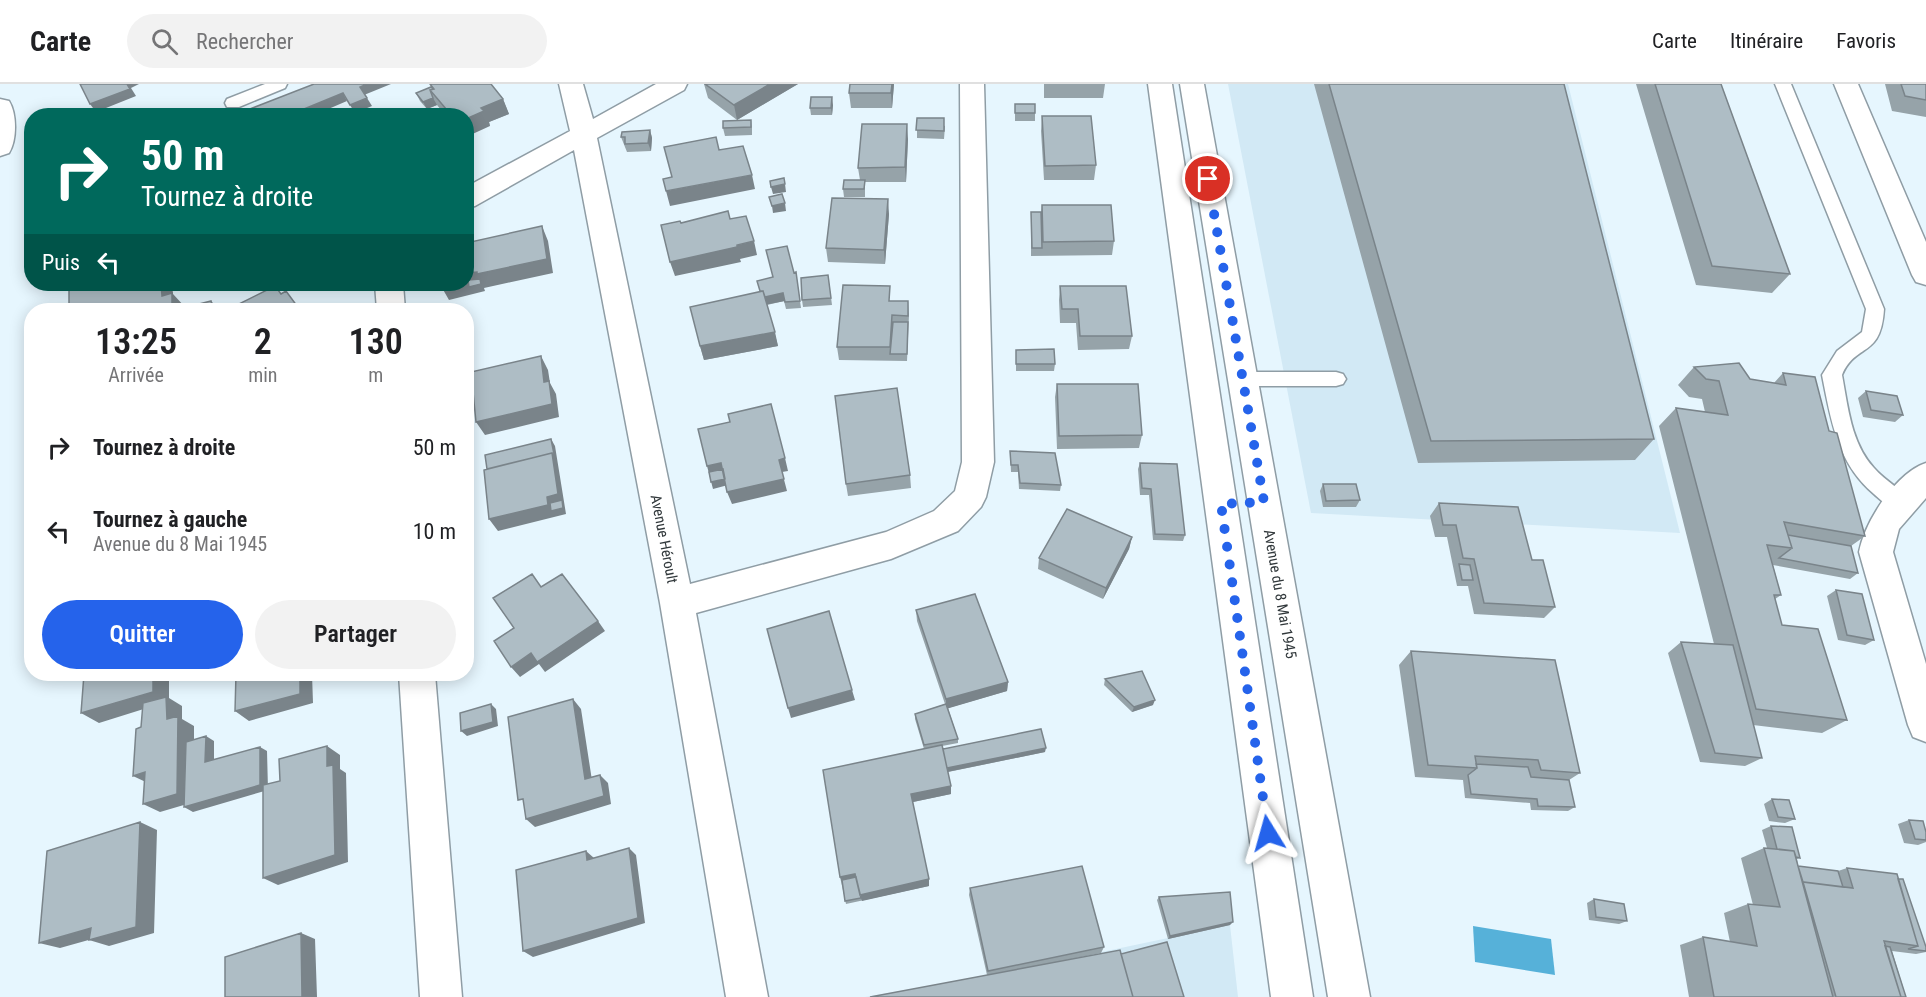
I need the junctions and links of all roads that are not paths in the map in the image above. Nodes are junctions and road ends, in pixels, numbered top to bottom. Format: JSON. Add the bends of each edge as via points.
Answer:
{"nodes":[{"id":1,"x":279,"y":84,"type":"edge"},
{"id":2,"x":571,"y":84,"type":"edge"},
{"id":3,"x":675,"y":84,"type":"edge"},
{"id":4,"x":972,"y":84,"type":"edge"},
{"id":5,"x":1160,"y":84,"type":"edge"},
{"id":6,"x":1192,"y":84,"type":"edge"},
{"id":7,"x":1784,"y":84,"type":"edge"},
{"id":8,"x":1846,"y":84,"type":"edge"},
{"id":9,"x":233,"y":103,"type":"dead end"},
{"id":10,"x":0,"y":107,"type":"edge"},
{"id":11,"x":584,"y":134,"type":"junction"},
{"id":12,"x":1201,"y":135,"type":"junction"},
{"id":13,"x":1168,"y":136,"type":"junction"},
{"id":14,"x":0,"y":147,"type":"edge"},
{"id":15,"x":474,"y":195,"type":"edge"},
{"id":16,"x":1926,"y":275,"type":"edge"},
{"id":17,"x":1243,"y":379,"type":"junction"},
{"id":18,"x":1336,"y":379,"type":"dead end"},
{"id":19,"x":1926,"y":476,"type":"edge"},
{"id":20,"x":1264,"y":502,"type":"junction"},
{"id":21,"x":1221,"y":504,"type":"junction"},
{"id":22,"x":1901,"y":504,"type":"junction"},
{"id":23,"x":677,"y":603,"type":"junction"},
{"id":24,"x":418,"y":681,"type":"edge"},
{"id":25,"x":1926,"y":725,"type":"edge"},
{"id":26,"x":441,"y":997,"type":"edge"},
{"id":27,"x":747,"y":997,"type":"edge"},
{"id":28,"x":1292,"y":997,"type":"edge"},
{"id":29,"x":1349,"y":997,"type":"edge"}],
"edges":[{"from":1,"to":9,"type":"lane"},
{"from":2,"to":11,"type":"street","name":"Avenue Héroult"},
{"from":3,"to":11,"type":"street"},
{"from":4,"to":23,"type":"street","via":[[978,462],[970,497],[946,521],[891,545]]},
{"from":5,"to":13,"type":"street"},
{"from":6,"to":12,"type":"street","name":"Avenue du 8 Mai 1945"},
{"from":7,"to":22,"type":"lane","via":[[1875,309],[1873,333],[1866,342],[1842,355],[1832,375],[1850,449],[1864,472]]},
{"from":8,"to":16,"type":"street"},
{"from":10,"to":14,"type":"street"},
{"from":11,"to":15,"type":"street"},
{"from":11,"to":23,"type":"street","name":"Avenue Héroult"},
{"from":12,"to":13,"type":"street"},
{"from":12,"to":17,"type":"street","name":"Avenue du 8 Mai 1945"},
{"from":13,"to":21,"type":"street"},
{"from":17,"to":18,"type":"lane"},
{"from":17,"to":20,"type":"street","name":"Avenue du 8 Mai 1945"},
{"from":19,"to":22,"type":"street"},
{"from":20,"to":21,"type":"street"},
{"from":20,"to":29,"type":"street","name":"Avenue du 8 Mai 1945"},
{"from":21,"to":28,"type":"street"},
{"from":22,"to":25,"type":"street","via":[[1884,522],[1876,552]]},
{"from":23,"to":27,"type":"street","name":"Avenue Héroult"},
{"from":24,"to":26,"type":"street"}]}
